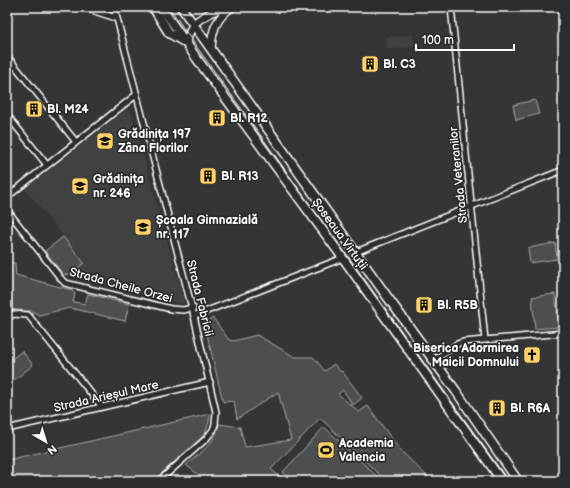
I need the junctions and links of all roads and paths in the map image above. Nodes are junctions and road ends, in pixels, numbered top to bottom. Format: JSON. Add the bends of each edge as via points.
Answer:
{"nodes":[{"id":1,"x":82,"y":7,"type":"edge"},
{"id":2,"x":114,"y":7,"type":"edge"},
{"id":3,"x":153,"y":7,"type":"edge"},
{"id":4,"x":161,"y":7,"type":"edge"},
{"id":5,"x":181,"y":7,"type":"edge"},
{"id":6,"x":223,"y":7,"type":"edge"},
{"id":7,"x":232,"y":7,"type":"edge"},
{"id":8,"x":451,"y":7,"type":"edge"},
{"id":9,"x":116,"y":18,"type":"junction"},
{"id":10,"x":194,"y":25,"type":"junction"},
{"id":11,"x":186,"y":43,"type":"junction"},
{"id":12,"x":211,"y":49,"type":"junction"},
{"id":13,"x":7,"y":56,"type":"edge"},
{"id":14,"x":136,"y":95,"type":"junction"},
{"id":15,"x":7,"y":115,"type":"edge"},
{"id":16,"x":76,"y":142,"type":"junction"},
{"id":17,"x":48,"y":165,"type":"junction"},
{"id":18,"x":563,"y":170,"type":"edge"},
{"id":19,"x":7,"y":197,"type":"edge"},
{"id":20,"x":471,"y":206,"type":"junction"},
{"id":21,"x":7,"y":210,"type":"edge"},
{"id":22,"x":356,"y":252,"type":"junction"},
{"id":23,"x":343,"y":258,"type":"junction"},
{"id":24,"x":192,"y":308,"type":"junction"},
{"id":25,"x":194,"y":316,"type":"junction"},
{"id":26,"x":7,"y":319,"type":"edge"},
{"id":27,"x":563,"y":333,"type":"edge"},
{"id":28,"x":485,"y":340,"type":"junction"},
{"id":29,"x":434,"y":360,"type":"junction"},
{"id":30,"x":210,"y":382,"type":"junction"},
{"id":31,"x":102,"y":407,"type":"junction"},
{"id":32,"x":8,"y":428,"type":"edge"},
{"id":33,"x":159,"y":481,"type":"edge"},
{"id":34,"x":502,"y":481,"type":"edge"},
{"id":35,"x":518,"y":481,"type":"edge"}],
"edges":[{"from":1,"to":9,"type":"street"},
{"from":2,"to":9,"type":"street","name":"Strada Fabricii"},
{"from":3,"to":11,"type":"main road","name":"Șoseaua Virtuții","via":[[169,32]]},
{"from":4,"to":11,"type":"main road"},
{"from":5,"to":10,"type":"main road","name":"Șoseaua Virtuții"},
{"from":6,"to":10,"type":"main road"},
{"from":7,"to":12,"type":"main road","via":[[217,23]]},
{"from":8,"to":20,"type":"street","name":"Strada Veteranilor"},
{"from":9,"to":14,"type":"street","name":"Strada Fabricii"},
{"from":10,"to":11,"type":"main road"},
{"from":10,"to":12,"type":"main road","name":"Șoseaua Virtuții"},
{"from":11,"to":23,"type":"main road","name":"Șoseaua Virtuții"},
{"from":12,"to":22,"type":"main road","name":"Șoseaua Virtuții"},
{"from":13,"to":16,"type":"street"},
{"from":14,"to":16,"type":"street"},
{"from":14,"to":24,"type":"street","name":"Strada Fabricii"},
{"from":15,"to":17,"type":"street"},
{"from":16,"to":17,"type":"street"},
{"from":17,"to":19,"type":"street"},
{"from":18,"to":20,"type":"street"},
{"from":20,"to":22,"type":"street"},
{"from":20,"to":28,"type":"street","name":"Strada Veteranilor"},
{"from":21,"to":24,"type":"street","name":"Strada Cheile Orzei","via":[[66,283],[171,309]]},
{"from":22,"to":29,"type":"main road","name":"Șoseaua Virtuții"},
{"from":23,"to":25,"type":"street"},
{"from":23,"to":34,"type":"main road","name":"Șoseaua Virtuții"},
{"from":24,"to":25,"type":"street","name":"Strada Fabricii"},
{"from":25,"to":30,"type":"street","name":"Strada Fabricii"},
{"from":26,"to":31,"type":"street","via":[[13,314],[28,315]]},
{"from":27,"to":28,"type":"street"},
{"from":28,"to":29,"type":"street","via":[[460,343]]},
{"from":29,"to":35,"type":"main road","name":"Șoseaua Virtuții"},
{"from":30,"to":31,"type":"street","name":"Strada Arieșul Mare"},
{"from":30,"to":33,"type":"street","name":"Strada Fabricii","via":[[216,412],[213,430]]},
{"from":31,"to":32,"type":"street","name":"Strada Arieșul Mare"}]}
